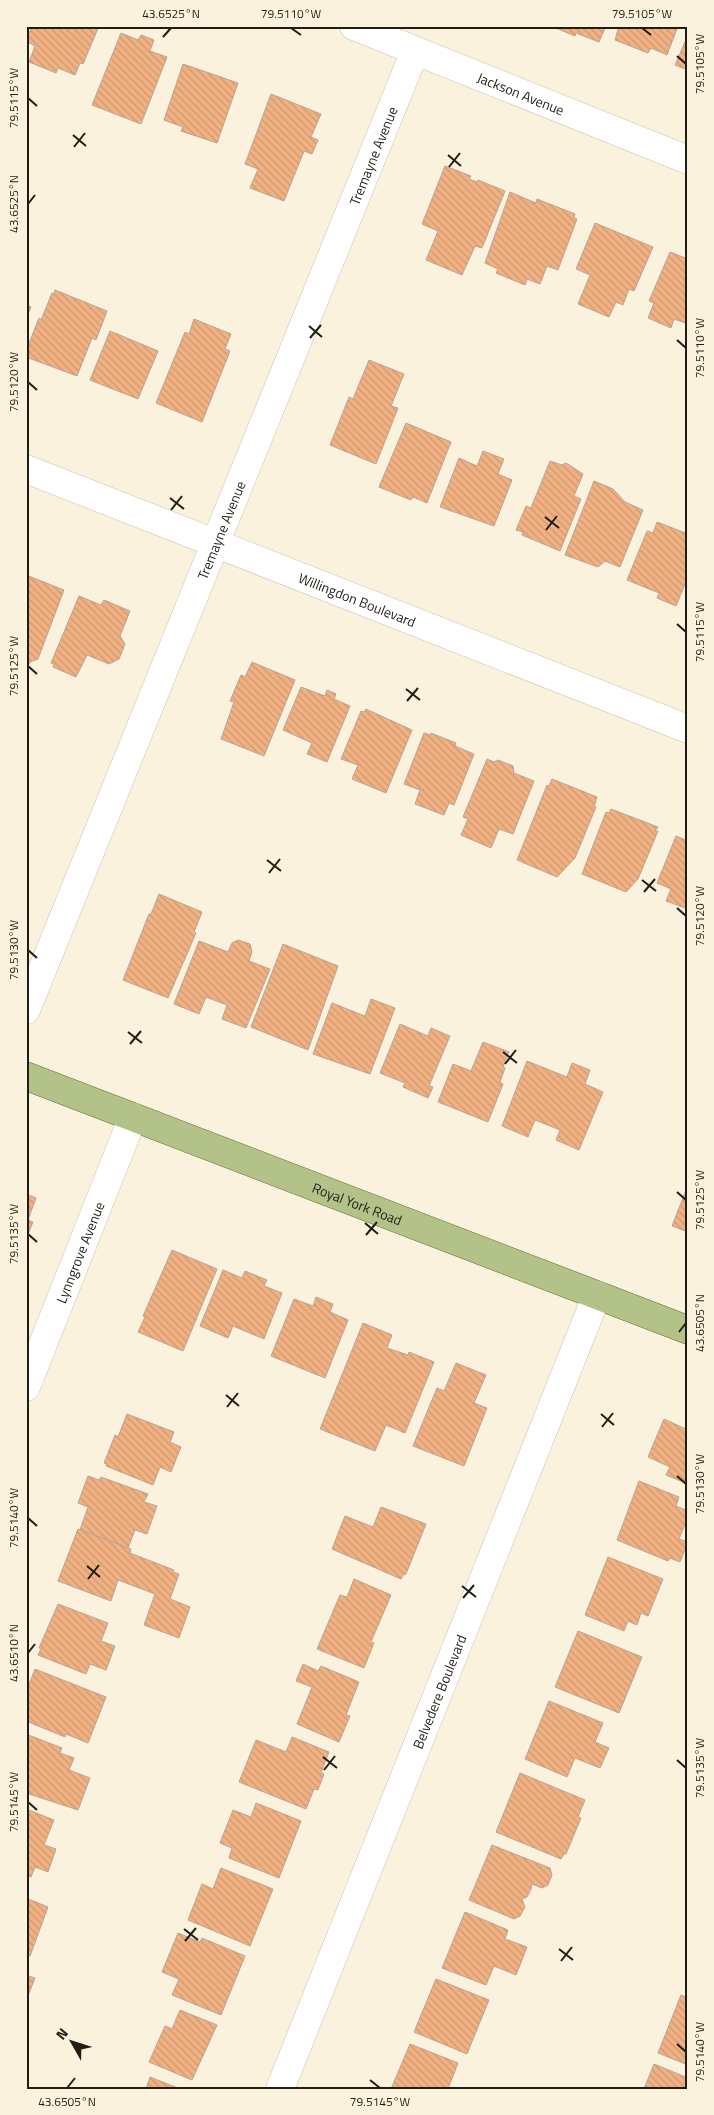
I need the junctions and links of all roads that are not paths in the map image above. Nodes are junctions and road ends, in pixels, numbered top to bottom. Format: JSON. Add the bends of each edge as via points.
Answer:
{"nodes":[{"id":1,"x":354,"y":26,"type":"edge"},
{"id":2,"x":415,"y":51,"type":"junction"},
{"id":3,"x":688,"y":160,"type":"edge"},
{"id":4,"x":26,"y":469,"type":"edge"},
{"id":5,"x":215,"y":544,"type":"junction"},
{"id":6,"x":688,"y":729,"type":"edge"},
{"id":7,"x":26,"y":1010,"type":"edge"},
{"id":8,"x":26,"y":1076,"type":"edge"},
{"id":9,"x":133,"y":1117,"type":"junction"},
{"id":10,"x":598,"y":1295,"type":"junction"},
{"id":11,"x":688,"y":1330,"type":"edge"},
{"id":12,"x":26,"y":1387,"type":"edge"},
{"id":13,"x":280,"y":2089,"type":"edge"}],
"edges":[{"from":1,"to":2,"type":"street","name":"Jackson Avenue"},
{"from":2,"to":3,"type":"street","name":"Jackson Avenue"},
{"from":2,"to":5,"type":"street","name":"Tremayne Avenue"},
{"from":4,"to":5,"type":"street","name":"Willingdon Boulevard"},
{"from":5,"to":6,"type":"street","name":"Willingdon Boulevard"},
{"from":5,"to":7,"type":"street","name":"Tremayne Avenue"},
{"from":8,"to":9,"type":"main road","name":"Royal York Road"},
{"from":9,"to":10,"type":"main road","name":"Royal York Road"},
{"from":9,"to":12,"type":"street","name":"Lynngrove Avenue"},
{"from":10,"to":11,"type":"main road","name":"Royal York Road"},
{"from":10,"to":13,"type":"street","name":"Belvedere Boulevard"}]}
